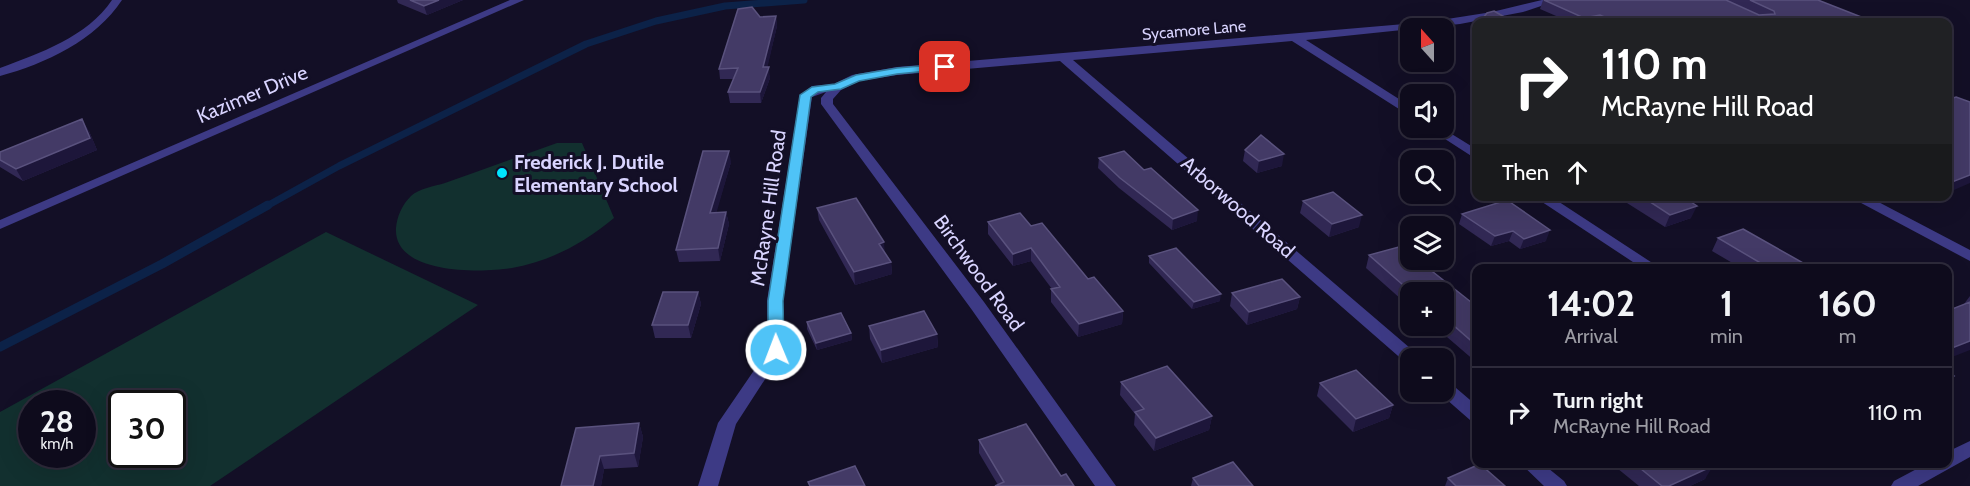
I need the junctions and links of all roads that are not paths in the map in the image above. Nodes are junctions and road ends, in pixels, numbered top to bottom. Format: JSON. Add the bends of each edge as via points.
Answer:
{"nodes":[{"id":1,"x":117,"y":0,"type":"edge"},
{"id":2,"x":519,"y":0,"type":"edge"},
{"id":3,"x":1554,"y":0,"type":"edge"},
{"id":4,"x":1497,"y":14,"type":"junction"},
{"id":5,"x":1472,"y":18,"type":"edge"},
{"id":6,"x":1474,"y":18,"type":"edge"},
{"id":7,"x":1506,"y":18,"type":"edge"},
{"id":8,"x":1294,"y":37,"type":"junction"},
{"id":9,"x":1064,"y":58,"type":"junction"},
{"id":10,"x":0,"y":72,"type":"edge"},
{"id":11,"x":837,"y":87,"type":"junction"},
{"id":12,"x":1400,"y":106,"type":"edge"},
{"id":13,"x":1450,"y":138,"type":"edge"},
{"id":14,"x":1472,"y":152,"type":"edge"},
{"id":15,"x":1548,"y":201,"type":"edge"},
{"id":16,"x":1865,"y":201,"type":"edge"},
{"id":17,"x":0,"y":225,"type":"edge"},
{"id":18,"x":1970,"y":256,"type":"edge"},
{"id":19,"x":1646,"y":264,"type":"edge"},
{"id":20,"x":1400,"y":348,"type":"edge"},
{"id":21,"x":1454,"y":396,"type":"edge"},
{"id":22,"x":1472,"y":411,"type":"edge"},
{"id":23,"x":1970,"y":448,"type":"edge"},
{"id":24,"x":1952,"y":458,"type":"edge"},
{"id":25,"x":1536,"y":468,"type":"edge"},
{"id":26,"x":1933,"y":468,"type":"edge"},
{"id":27,"x":708,"y":486,"type":"edge"},
{"id":28,"x":1106,"y":486,"type":"edge"},
{"id":29,"x":1557,"y":486,"type":"edge"},
{"id":30,"x":1901,"y":486,"type":"edge"}],
"edges":[{"from":1,"to":10,"type":"street","via":[[107,15],[76,37]]},
{"from":2,"to":17,"type":"street","name":"Kazimer Drive"},
{"from":3,"to":4,"type":"street","name":"Sycamore Lane"},
{"from":4,"to":6,"type":"street","name":"Sycamore Lane"},
{"from":4,"to":7,"type":"street"},
{"from":5,"to":8,"type":"street","name":"Sycamore Lane"},
{"from":8,"to":9,"type":"street","name":"Sycamore Lane"},
{"from":8,"to":12,"type":"street"},
{"from":9,"to":11,"type":"street","name":"Sycamore Lane","via":[[897,71],[856,78]]},
{"from":9,"to":20,"type":"street","name":"Arborwood Road"},
{"from":11,"to":27,"type":"street","name":"McRayne Hill Road","via":[[816,89],[806,95],[776,301],[776,350],[727,423]]},
{"from":11,"to":28,"type":"street","name":"Birchwood Road","via":[[827,98],[827,104]]},
{"from":13,"to":14,"type":"street"},
{"from":15,"to":19,"type":"street"},
{"from":16,"to":18,"type":"street"},
{"from":21,"to":22,"type":"street"},
{"from":23,"to":24,"type":"street"},
{"from":25,"to":29,"type":"street"},
{"from":26,"to":30,"type":"street"}]}
